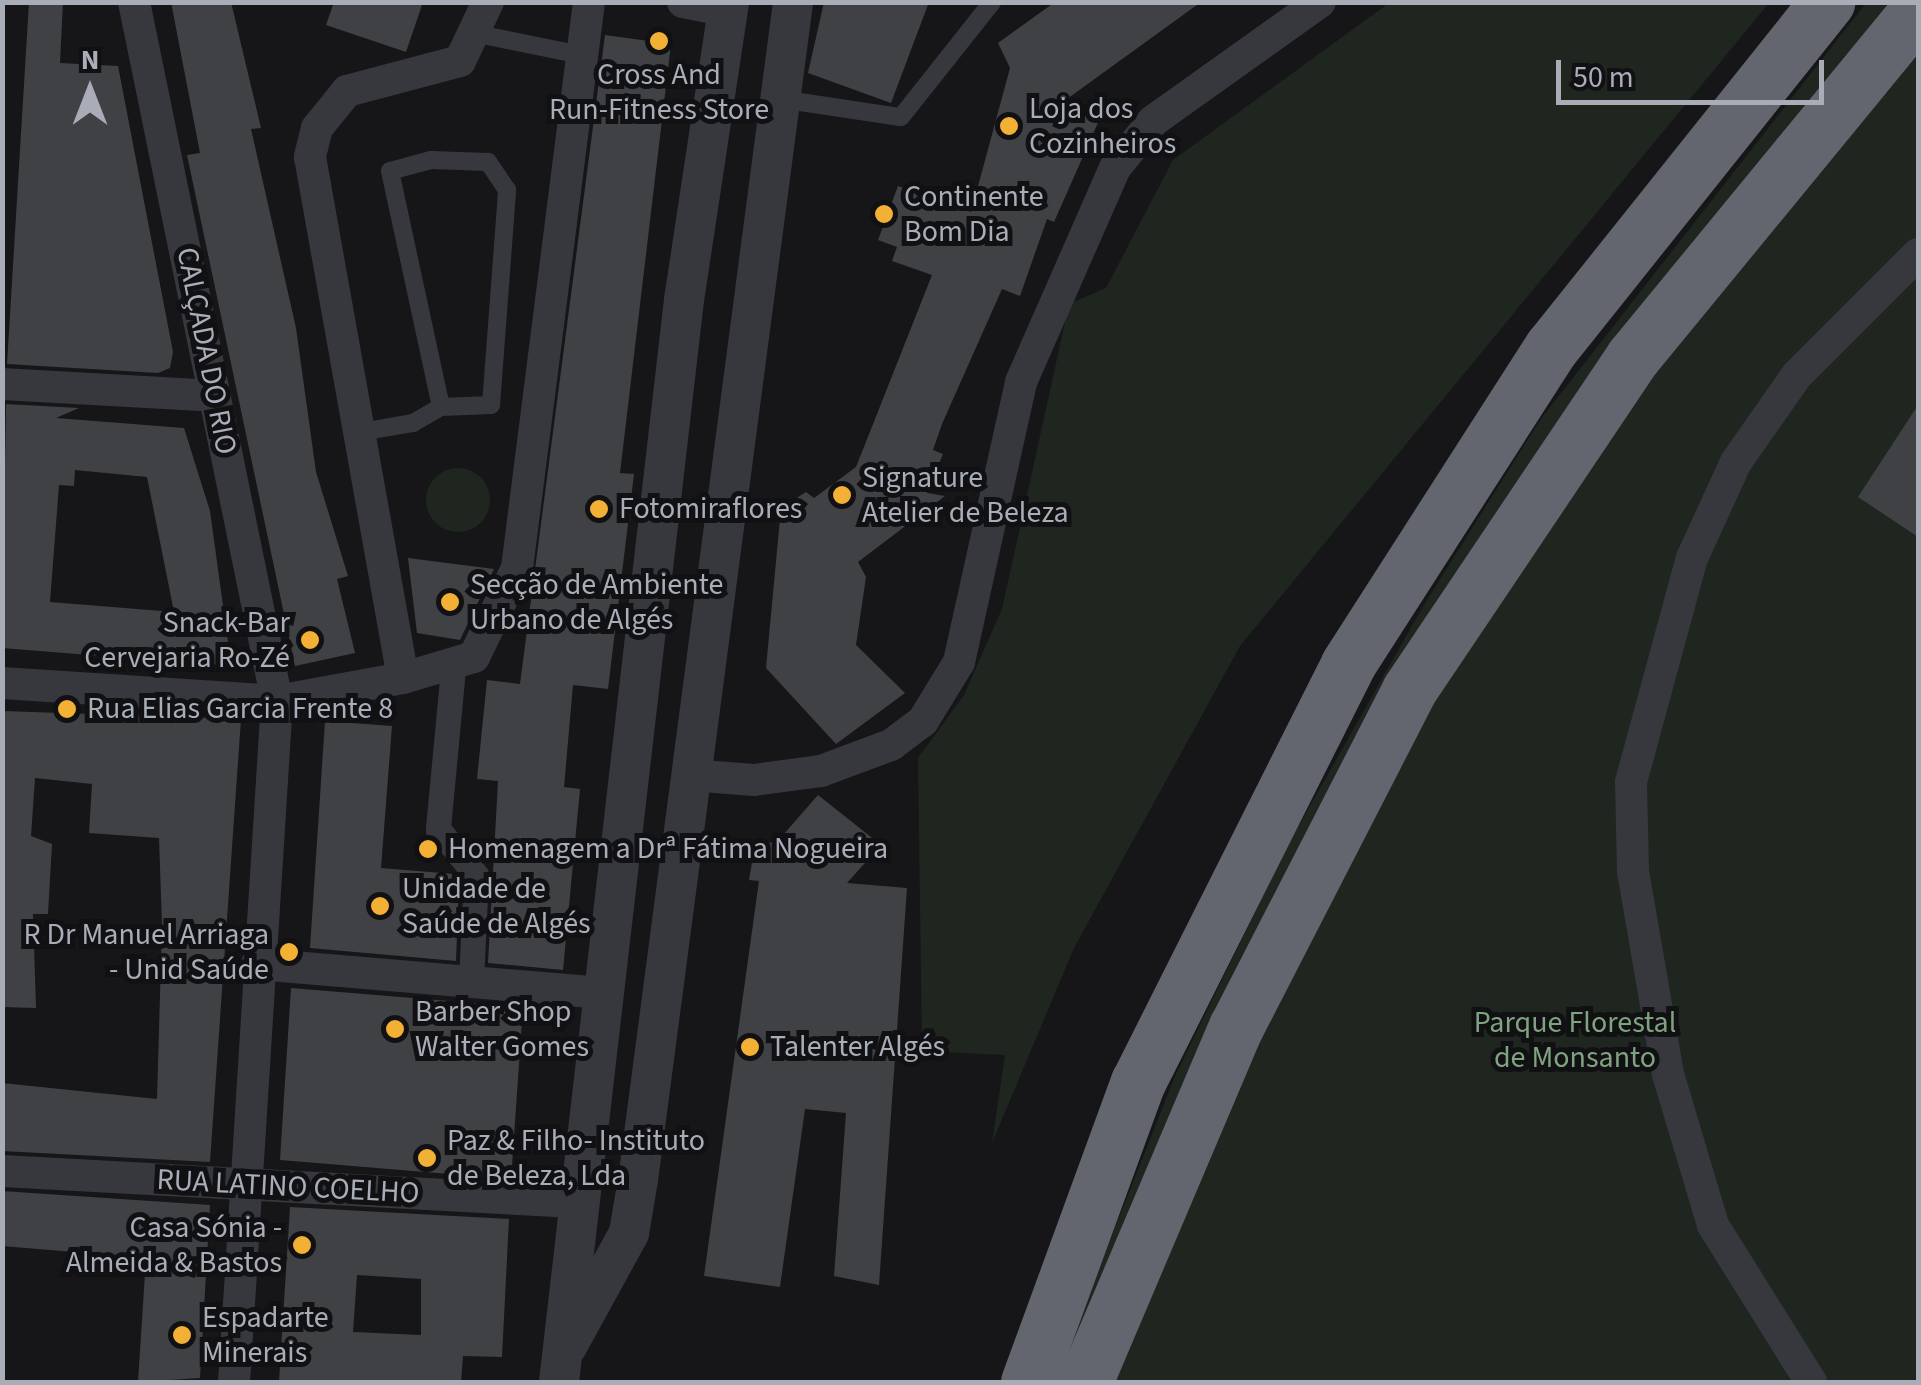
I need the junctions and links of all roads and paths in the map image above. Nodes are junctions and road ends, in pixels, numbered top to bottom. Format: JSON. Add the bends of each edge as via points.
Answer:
{"nodes":[{"id":1,"x":134,"y":2,"type":"edge"},
{"id":2,"x":590,"y":2,"type":"edge"},
{"id":3,"x":683,"y":2,"type":"edge"},
{"id":4,"x":792,"y":2,"type":"edge"},
{"id":5,"x":992,"y":2,"type":"edge"},
{"id":6,"x":1320,"y":2,"type":"edge"},
{"id":7,"x":1827,"y":2,"type":"edge"},
{"id":8,"x":728,"y":6,"type":"edge"},
{"id":9,"x":1918,"y":10,"type":"edge"},
{"id":10,"x":483,"y":18,"type":"edge"},
{"id":11,"x":587,"y":56,"type":"junction"},
{"id":12,"x":774,"y":99,"type":"junction"},
{"id":13,"x":1918,"y":254,"type":"edge"},
{"id":14,"x":684,"y":300,"type":"junction"},
{"id":15,"x":747,"y":306,"type":"junction"},
{"id":16,"x":2,"y":384,"type":"edge"},
{"id":17,"x":214,"y":396,"type":"junction"},
{"id":18,"x":441,"y":407,"type":"junction"},
{"id":19,"x":361,"y":432,"type":"junction"},
{"id":20,"x":454,"y":669,"type":"junction"},
{"id":21,"x":404,"y":678,"type":"junction"},
{"id":22,"x":2,"y":684,"type":"edge"},
{"id":23,"x":276,"y":701,"type":"junction"},
{"id":24,"x":690,"y":775,"type":"junction"},
{"id":25,"x":257,"y":964,"type":"junction"},
{"id":26,"x":471,"y":982,"type":"junction"},
{"id":27,"x":600,"y":993,"type":"junction"},
{"id":28,"x":2,"y":1171,"type":"edge"},
{"id":29,"x":241,"y":1186,"type":"junction"},
{"id":30,"x":574,"y":1202,"type":"junction"},
{"id":31,"x":561,"y":1368,"type":"edge"},
{"id":32,"x":234,"y":1382,"type":"edge"},
{"id":33,"x":1028,"y":1382,"type":"edge"},
{"id":34,"x":1086,"y":1382,"type":"edge"},
{"id":35,"x":1810,"y":1382,"type":"edge"}],
"edges":[{"from":1,"to":17,"type":"street","name":"CALÇADA DO RIO"},
{"from":2,"to":11,"type":"street"},
{"from":3,"to":8,"type":"street"},
{"from":4,"to":12,"type":"street"},
{"from":5,"to":12,"type":"lane","via":[[901,117]]},
{"from":6,"to":24,"type":"street","via":[[1153,121],[1116,168],[1021,382],[959,662],[923,722],[890,745],[821,771],[754,780]]},
{"from":7,"to":33,"type":"highway","via":[[1551,348],[1426,534],[1316,722],[1138,1082]]},
{"from":8,"to":14,"type":"street"},
{"from":9,"to":34,"type":"highway","via":[[1622,372],[1410,690],[1236,1028]]},
{"from":10,"to":11,"type":"lane"},
{"from":10,"to":19,"type":"street","via":[[460,61],[440,72],[386,76],[347,91],[317,128],[310,187]]},
{"from":11,"to":20,"type":"street","via":[[517,568],[491,635]]},
{"from":12,"to":15,"type":"street"},
{"from":13,"to":35,"type":"street","via":[[1797,376],[1736,462],[1682,588],[1630,782],[1633,872],[1668,1074],[1713,1224]]},
{"from":14,"to":15,"type":"street"},
{"from":14,"to":27,"type":"street"},
{"from":15,"to":24,"type":"street"},
{"from":16,"to":17,"type":"street"},
{"from":17,"to":23,"type":"street","name":"CALÇADA DO RIO"},
{"from":18,"to":18,"type":"lane","via":[[390,171],[432,160],[488,162],[506,190],[491,405]]},
{"from":18,"to":19,"type":"lane","via":[[413,422]]},
{"from":19,"to":21,"type":"street"},
{"from":20,"to":21,"type":"street"},
{"from":20,"to":26,"type":"street","via":[[438,829],[476,875]]},
{"from":21,"to":23,"type":"street"},
{"from":22,"to":23,"type":"street"},
{"from":23,"to":25,"type":"street","name":"CALÇADA DO RIO"},
{"from":24,"to":31,"type":"street","via":[[629,1234]]},
{"from":25,"to":26,"type":"street"},
{"from":25,"to":29,"type":"street","name":"CALÇADA DO RIO"},
{"from":26,"to":27,"type":"street"},
{"from":27,"to":30,"type":"street"},
{"from":28,"to":29,"type":"street","name":"RUA LATINO COELHO"},
{"from":29,"to":30,"type":"street","name":"RUA LATINO COELHO"},
{"from":29,"to":32,"type":"street","name":"CALÇADA DO RIO"},
{"from":30,"to":31,"type":"street"}]}
